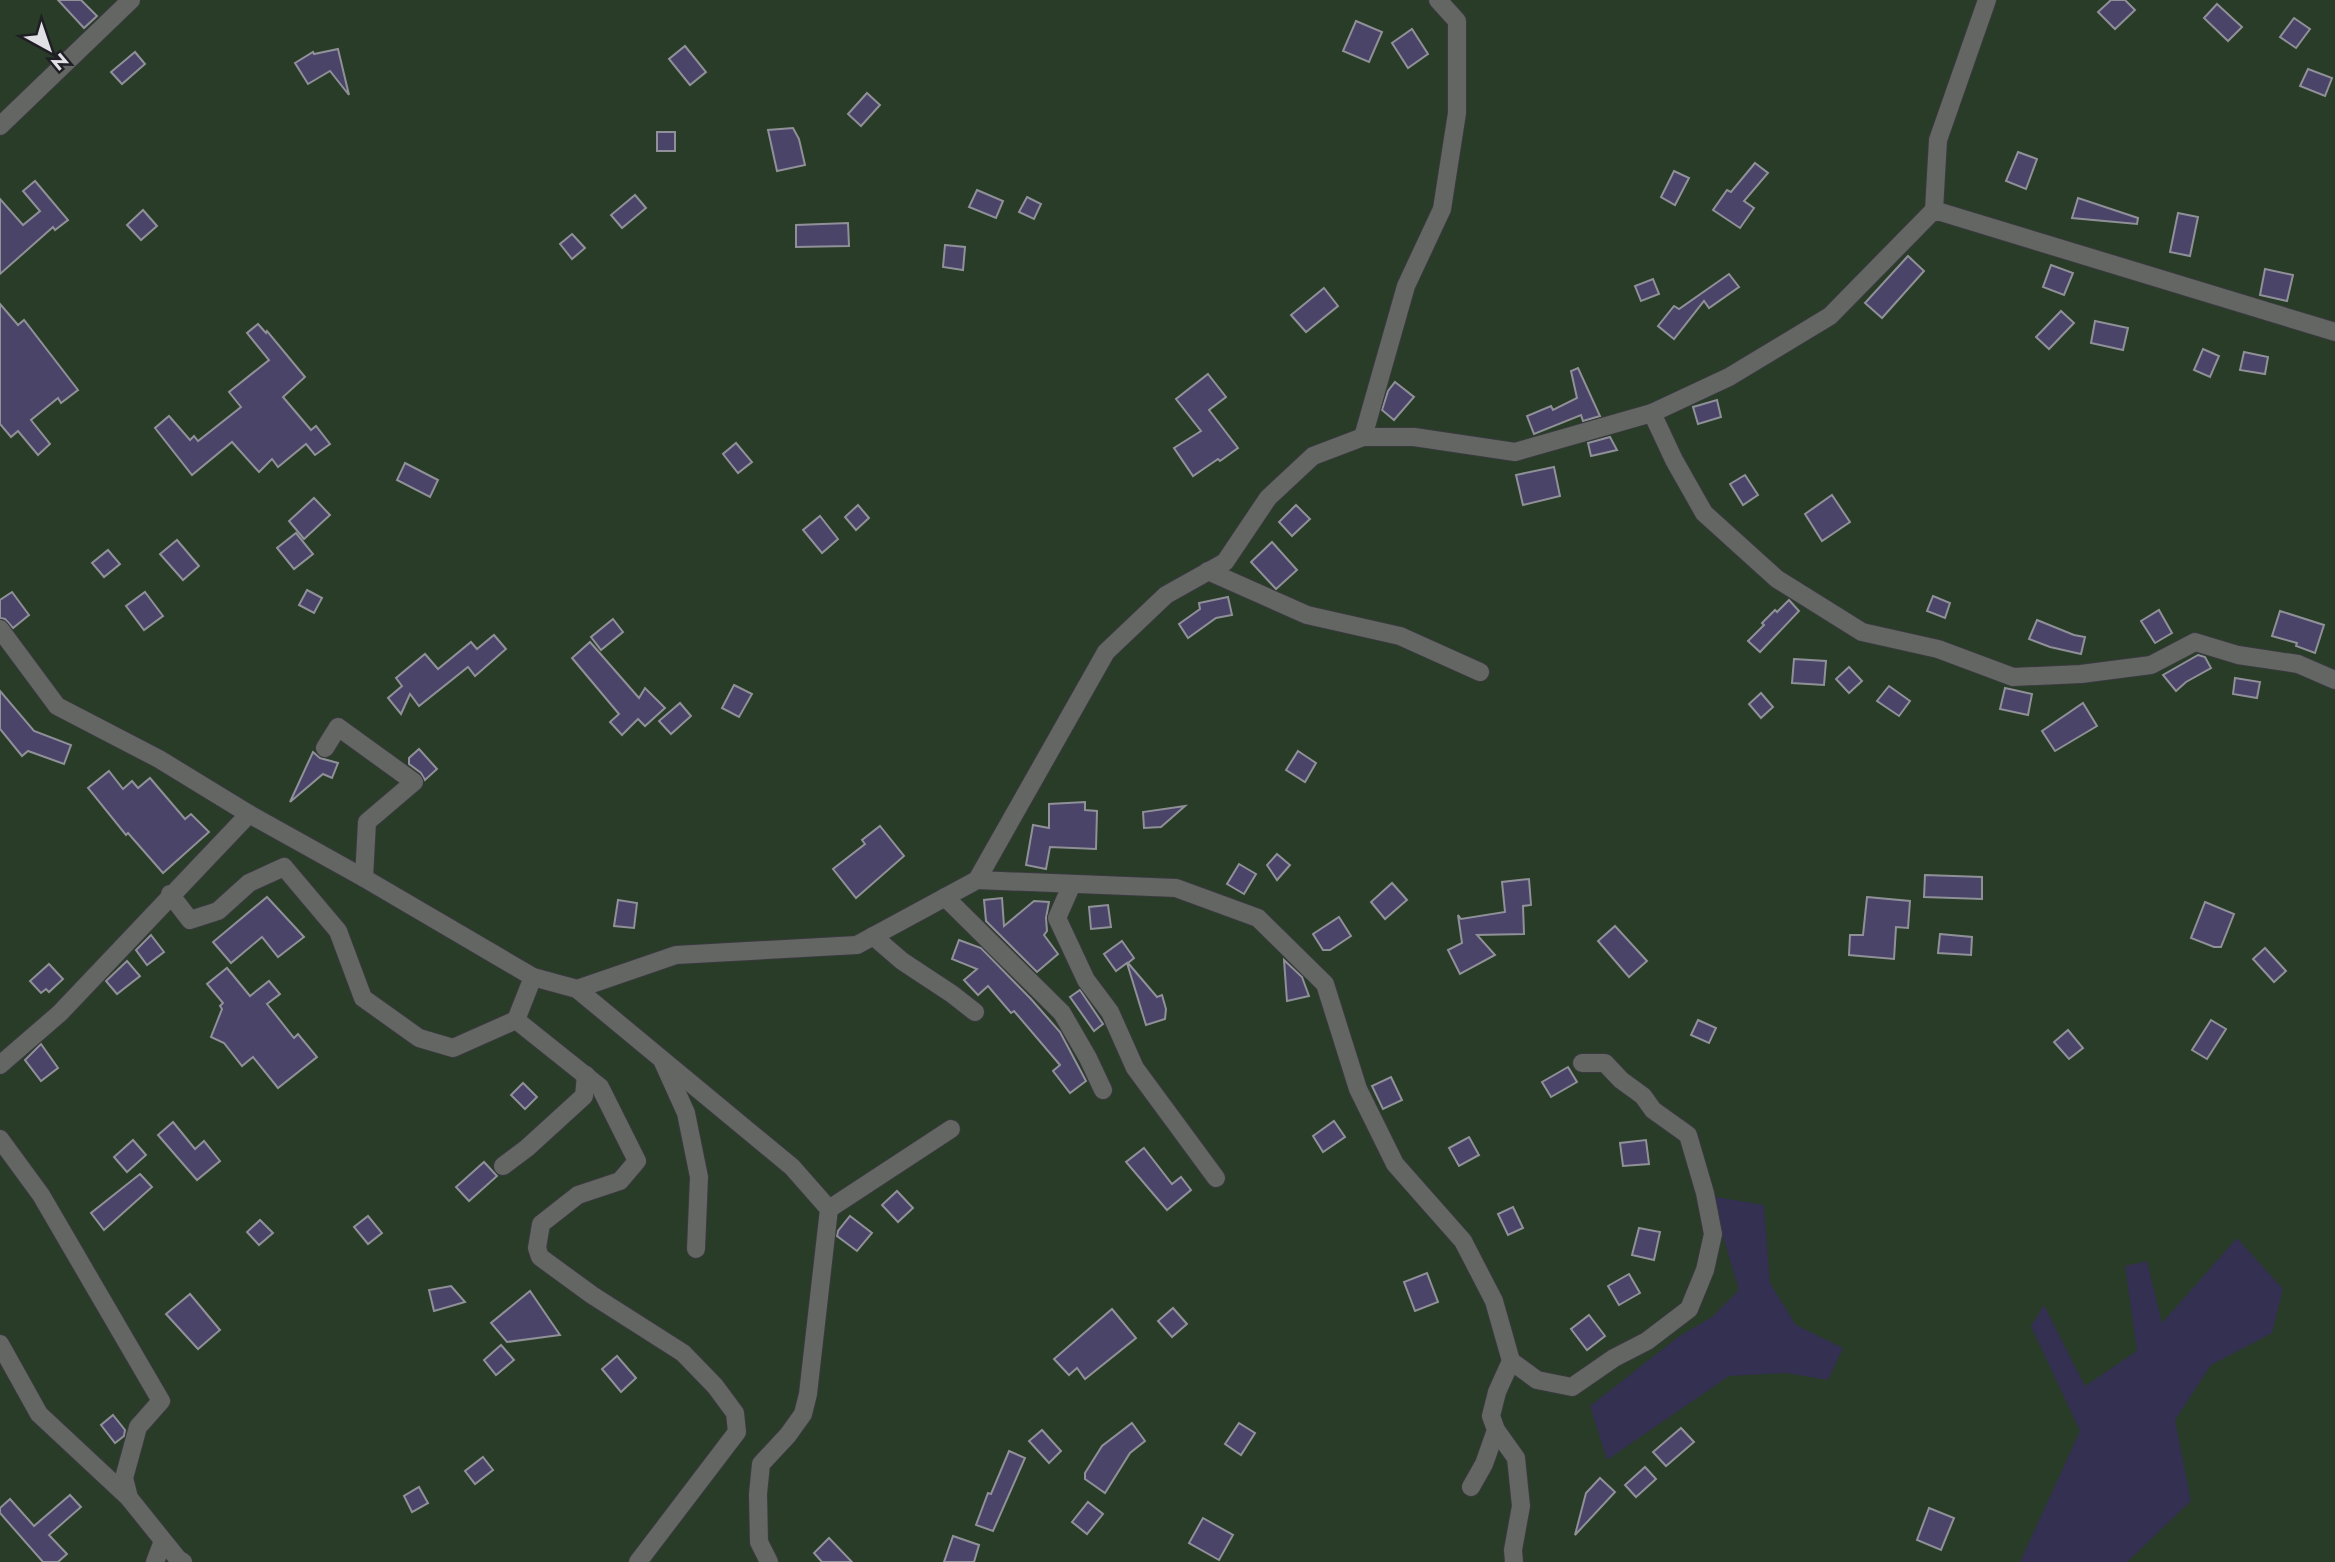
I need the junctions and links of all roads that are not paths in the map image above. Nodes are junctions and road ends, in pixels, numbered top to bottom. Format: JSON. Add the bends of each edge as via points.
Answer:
{"nodes":[{"id":1,"x":131,"y":0,"type":"edge"},
{"id":2,"x":1438,"y":0,"type":"edge"},
{"id":3,"x":1985,"y":0,"type":"edge"},
{"id":4,"x":0,"y":126,"type":"edge"},
{"id":5,"x":1934,"y":210,"type":"junction"},
{"id":6,"x":2335,"y":332,"type":"edge"},
{"id":7,"x":1652,"y":413,"type":"junction"},
{"id":8,"x":1363,"y":437,"type":"junction"},
{"id":9,"x":1208,"y":571,"type":"junction"},
{"id":10,"x":0,"y":629,"type":"edge"},
{"id":11,"x":1480,"y":672,"type":"dead end"},
{"id":12,"x":2335,"y":680,"type":"edge"},
{"id":13,"x":325,"y":748,"type":"dead end"},
{"id":14,"x":249,"y":814,"type":"junction"},
{"id":15,"x":364,"y":878,"type":"junction"},
{"id":16,"x":977,"y":880,"type":"junction"},
{"id":17,"x":1072,"y":884,"type":"junction"},
{"id":18,"x":170,"y":894,"type":"junction"},
{"id":19,"x":945,"y":897,"type":"junction"},
{"id":20,"x":873,"y":936,"type":"junction"},
{"id":21,"x":533,"y":977,"type":"junction"},
{"id":22,"x":577,"y":989,"type":"junction"},
{"id":23,"x":975,"y":1012,"type":"dead end"},
{"id":24,"x":516,"y":1020,"type":"junction"},
{"id":25,"x":662,"y":1059,"type":"junction"},
{"id":26,"x":1582,"y":1063,"type":"dead end"},
{"id":27,"x":0,"y":1065,"type":"edge"},
{"id":28,"x":586,"y":1075,"type":"junction"},
{"id":29,"x":1103,"y":1090,"type":"dead end"},
{"id":30,"x":951,"y":1129,"type":"dead end"},
{"id":31,"x":0,"y":1139,"type":"edge"},
{"id":32,"x":503,"y":1166,"type":"dead end"},
{"id":33,"x":1216,"y":1178,"type":"dead end"},
{"id":34,"x":829,"y":1209,"type":"junction"},
{"id":35,"x":696,"y":1249,"type":"dead end"},
{"id":36,"x":0,"y":1344,"type":"edge"},
{"id":37,"x":1511,"y":1361,"type":"junction"},
{"id":38,"x":1496,"y":1430,"type":"junction"},
{"id":39,"x":1471,"y":1487,"type":"dead end"},
{"id":40,"x":128,"y":1499,"type":"junction"},
{"id":41,"x":163,"y":1541,"type":"junction"},
{"id":42,"x":155,"y":1562,"type":"edge"},
{"id":43,"x":183,"y":1562,"type":"edge"},
{"id":44,"x":638,"y":1562,"type":"edge"},
{"id":45,"x":769,"y":1562,"type":"edge"},
{"id":46,"x":1514,"y":1562,"type":"edge"}],
"edges":[{"from":1,"to":4,"type":"street"},
{"from":2,"to":8,"type":"street","via":[[1457,20],[1457,113],[1443,209],[1406,286]]},
{"from":3,"to":5,"type":"street","via":[[1938,140]]},
{"from":5,"to":6,"type":"street"},
{"from":5,"to":7,"type":"street","via":[[1830,316],[1729,377]]},
{"from":7,"to":8,"type":"street","via":[[1515,452],[1414,437]]},
{"from":7,"to":12,"type":"street","via":[[1704,513],[1777,579],[1862,632],[1938,649],[2013,677],[2151,665],[2195,642],[2238,655],[2298,664]]},
{"from":8,"to":9,"type":"street","via":[[1313,456],[1268,498],[1225,562]]},
{"from":9,"to":11,"type":"street","via":[[1307,615],[1400,636]]},
{"from":9,"to":16,"type":"street","via":[[1166,595],[1106,652]]},
{"from":10,"to":14,"type":"street","via":[[57,706],[159,759]]},
{"from":13,"to":15,"type":"street","via":[[338,727],[414,782],[367,822]]},
{"from":14,"to":15,"type":"street"},
{"from":14,"to":18,"type":"street"},
{"from":15,"to":21,"type":"street"},
{"from":16,"to":17,"type":"street"},
{"from":16,"to":19,"type":"street"},
{"from":17,"to":33,"type":"street","via":[[1057,919],[1086,980],[1110,1012],[1135,1068]]},
{"from":17,"to":37,"type":"street","via":[[1176,888],[1258,918],[1325,984],[1358,1089],[1395,1164],[1463,1241],[1494,1301]]},
{"from":18,"to":24,"type":"street","via":[[190,920],[218,911],[249,883],[285,867],[338,931],[363,998],[419,1038],[453,1048]]},
{"from":18,"to":27,"type":"street","via":[[60,1013]]},
{"from":19,"to":20,"type":"street"},
{"from":19,"to":29,"type":"street","via":[[1062,1013]]},
{"from":20,"to":22,"type":"street","via":[[857,945],[676,955]]},
{"from":20,"to":23,"type":"street"},
{"from":21,"to":22,"type":"street"},
{"from":21,"to":24,"type":"street"},
{"from":22,"to":25,"type":"street"},
{"from":24,"to":28,"type":"street"},
{"from":25,"to":34,"type":"street","via":[[792,1167]]},
{"from":25,"to":35,"type":"street","via":[[685,1113],[699,1177]]},
{"from":26,"to":37,"type":"street","via":[[1605,1063],[1653,1110],[1688,1135],[1713,1234],[1705,1270],[1689,1309],[1572,1387],[1537,1380]]},
{"from":28,"to":32,"type":"street","via":[[584,1096]]},
{"from":28,"to":44,"type":"street","via":[[600,1087],[637,1161],[620,1181],[578,1195],[541,1224],[540,1257],[683,1353],[734,1413],[737,1432]]},
{"from":30,"to":34,"type":"street"},
{"from":31,"to":40,"type":"street","via":[[41,1195],[161,1401],[138,1427],[124,1478]]},
{"from":34,"to":45,"type":"street","via":[[803,1414],[761,1464],[759,1542]]},
{"from":36,"to":40,"type":"street","via":[[40,1414]]},
{"from":37,"to":38,"type":"street","via":[[1491,1416]]},
{"from":38,"to":39,"type":"street"},
{"from":38,"to":46,"type":"street","via":[[1516,1458],[1521,1506]]},
{"from":40,"to":41,"type":"street"},
{"from":41,"to":42,"type":"street"},
{"from":41,"to":43,"type":"street"}]}
